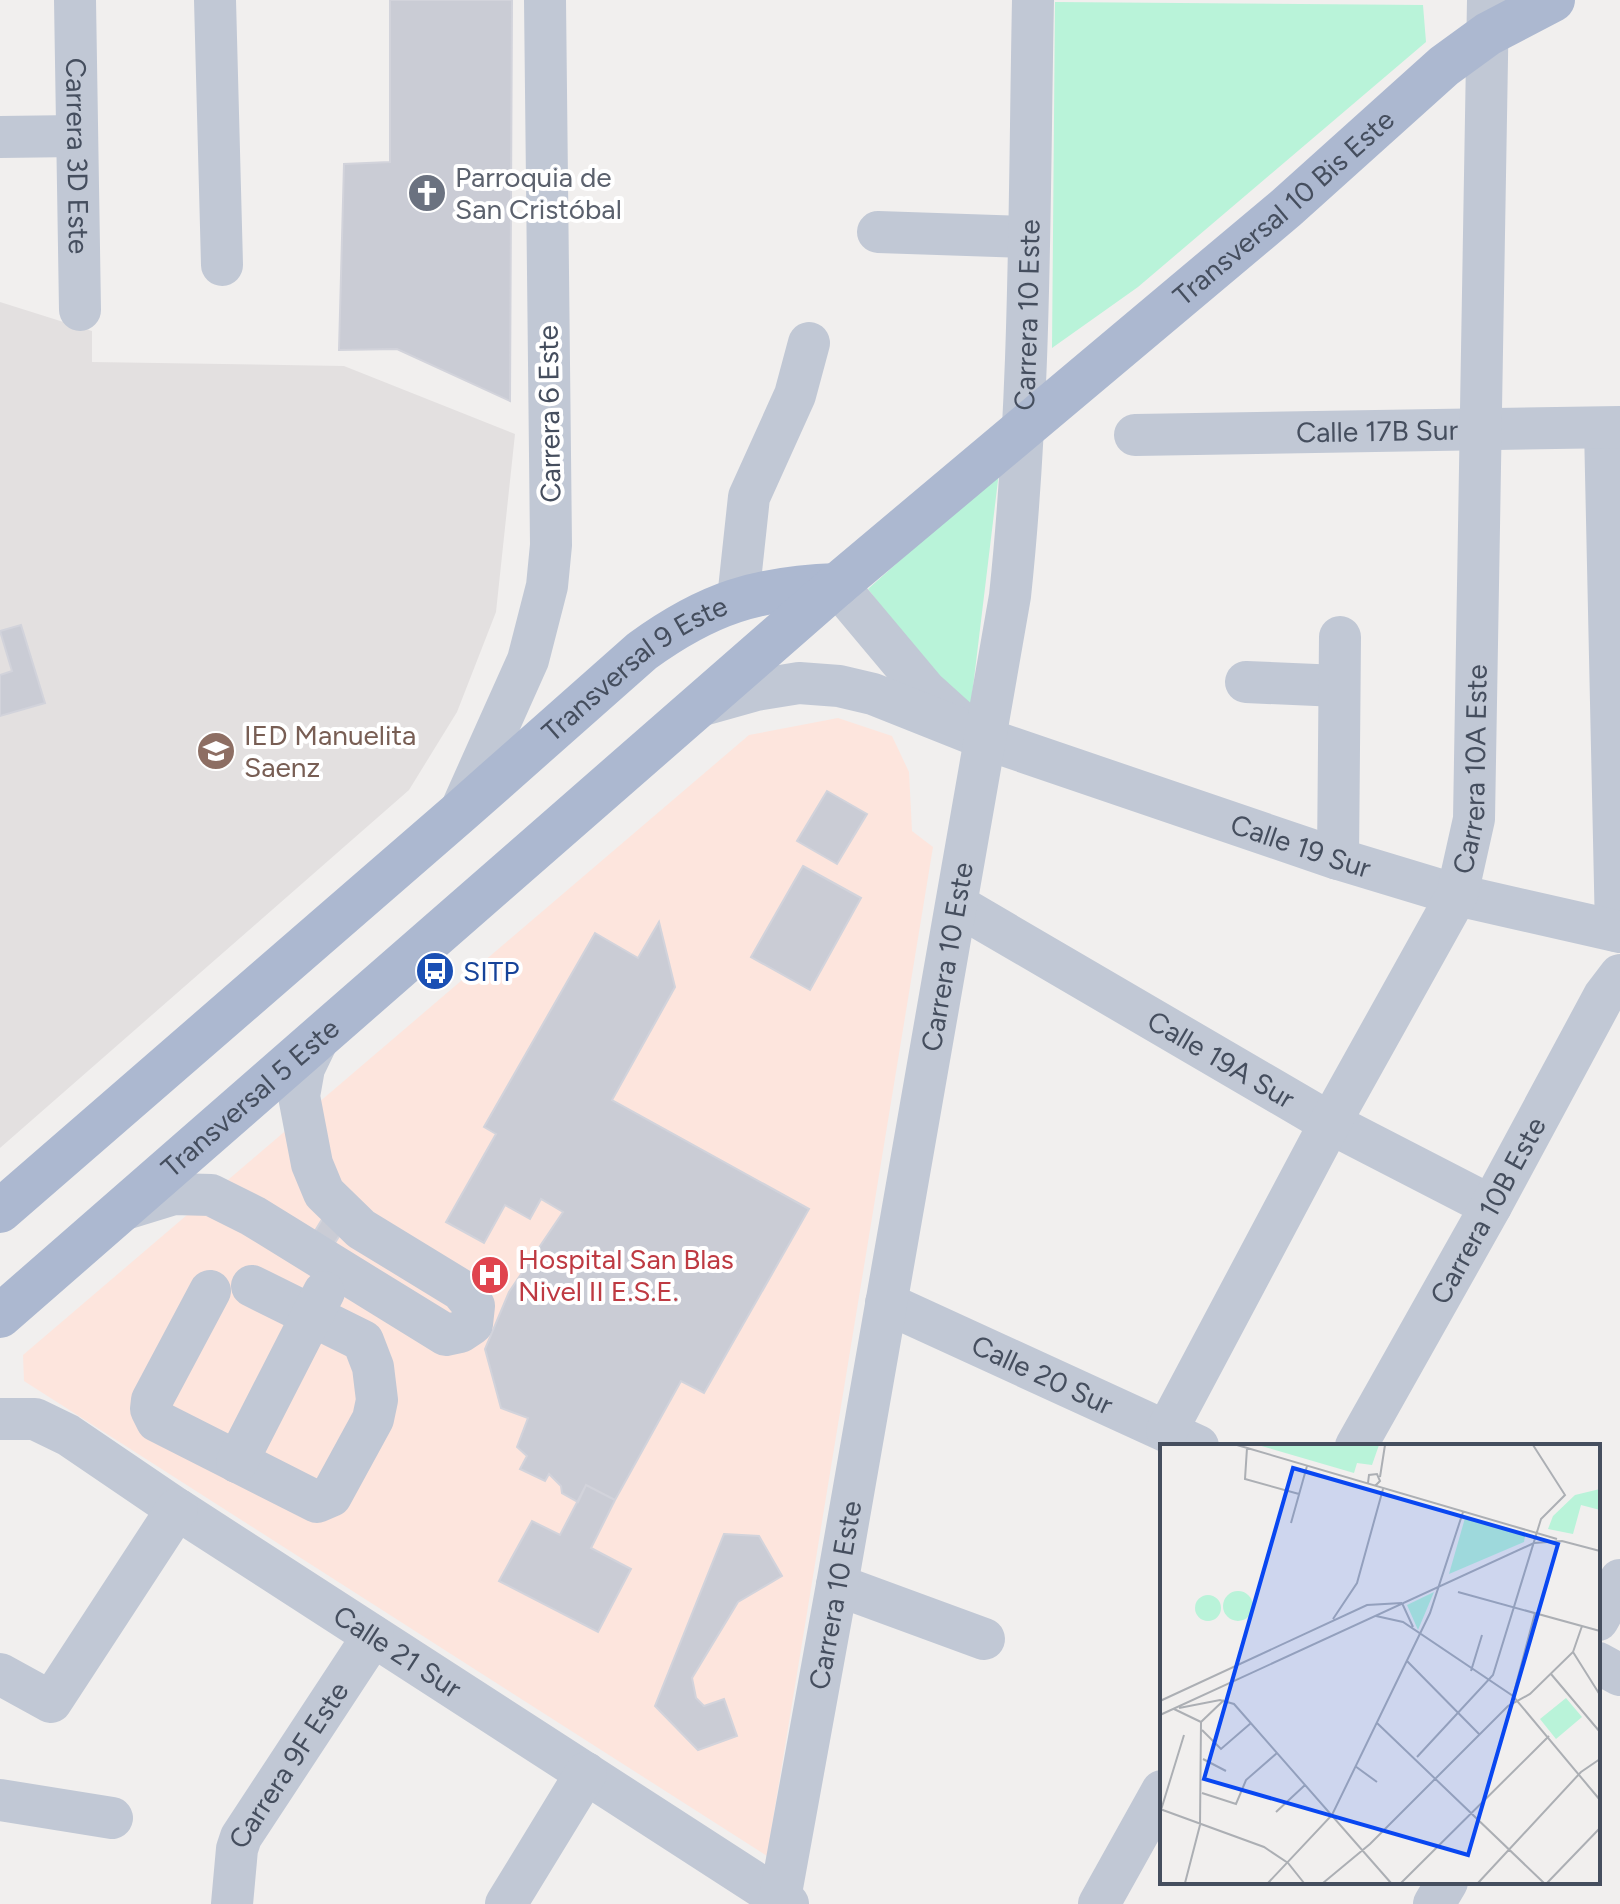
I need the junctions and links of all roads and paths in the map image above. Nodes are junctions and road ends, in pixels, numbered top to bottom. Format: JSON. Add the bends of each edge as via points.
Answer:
{"nodes":[{"id":1,"x":75,"y":0,"type":"edge"},
{"id":2,"x":215,"y":0,"type":"edge"},
{"id":3,"x":545,"y":0,"type":"edge"},
{"id":4,"x":1033,"y":0,"type":"edge"},
{"id":5,"x":1553,"y":0,"type":"edge"},
{"id":6,"x":1488,"y":17,"type":"edge"},
{"id":7,"x":77,"y":136,"type":"junction"},
{"id":8,"x":0,"y":137,"type":"edge"},
{"id":9,"x":878,"y":232,"type":"dead end"},
{"id":10,"x":1028,"y":237,"type":"junction"},
{"id":11,"x":222,"y":265,"type":"dead end"},
{"id":12,"x":80,"y":310,"type":"dead end"},
{"id":13,"x":809,"y":343,"type":"dead end"},
{"id":14,"x":1024,"y":427,"type":"junction"},
{"id":15,"x":1612,"y":427,"type":"edge"},
{"id":16,"x":1480,"y":429,"type":"junction"},
{"id":17,"x":1135,"y":435,"type":"dead end"},
{"id":18,"x":837,"y":585,"type":"junction"},
{"id":19,"x":738,"y":599,"type":"junction"},
{"id":20,"x":1340,"y":637,"type":"dead end"},
{"id":21,"x":1246,"y":682,"type":"dead end"},
{"id":22,"x":1339,"y":686,"type":"junction"},
{"id":23,"x":699,"y":706,"type":"junction"},
{"id":24,"x":986,"y":739,"type":"junction"},
{"id":25,"x":460,"y":812,"type":"junction"},
{"id":26,"x":1338,"y":859,"type":"junction"},
{"id":27,"x":501,"y":880,"type":"joint"},
{"id":28,"x":1457,"y":895,"type":"junction"},
{"id":29,"x":957,"y":905,"type":"junction"},
{"id":30,"x":1618,"y":932,"type":"edge"},
{"id":31,"x":1620,"y":975,"type":"edge"},
{"id":32,"x":318,"y":1039,"type":"junction"},
{"id":33,"x":1330,"y":1123,"type":"junction"},
{"id":34,"x":1491,"y":1206,"type":"junction"},
{"id":35,"x":122,"y":1210,"type":"junction"},
{"id":36,"x":0,"y":1211,"type":"edge"},
{"id":37,"x":361,"y":1229,"type":"junction"},
{"id":38,"x":336,"y":1269,"type":"junction"},
{"id":39,"x":252,"y":1286,"type":"dead end"},
{"id":40,"x":210,"y":1291,"type":"dead end"},
{"id":41,"x":886,"y":1303,"type":"junction"},
{"id":42,"x":0,"y":1316,"type":"edge"},
{"id":43,"x":311,"y":1316,"type":"junction"},
{"id":44,"x":0,"y":1419,"type":"edge"},
{"id":45,"x":1183,"y":1438,"type":"edge"},
{"id":46,"x":1357,"y":1444,"type":"edge"},
{"id":47,"x":237,"y":1462,"type":"junction"},
{"id":48,"x":177,"y":1509,"type":"junction"},
{"id":49,"x":1620,"y":1580,"type":"edge"},
{"id":50,"x":837,"y":1585,"type":"junction"},
{"id":51,"x":1600,"y":1616,"type":"edge"},
{"id":52,"x":373,"y":1636,"type":"junction"},
{"id":53,"x":984,"y":1639,"type":"dead end"},
{"id":54,"x":1600,"y":1664,"type":"edge"},
{"id":55,"x":0,"y":1674,"type":"edge"},
{"id":56,"x":1620,"y":1675,"type":"edge"},
{"id":57,"x":586,"y":1773,"type":"junction"},
{"id":58,"x":1160,"y":1795,"type":"edge"},
{"id":59,"x":0,"y":1800,"type":"edge"},
{"id":60,"x":112,"y":1818,"type":"dead end"},
{"id":61,"x":1446,"y":1884,"type":"edge"},
{"id":62,"x":783,"y":1902,"type":"edge"},
{"id":63,"x":232,"y":1904,"type":"edge"},
{"id":64,"x":506,"y":1904,"type":"edge"},
{"id":65,"x":1099,"y":1904,"type":"edge"},
{"id":66,"x":1434,"y":1904,"type":"edge"}],
"edges":[{"from":1,"to":7,"type":"street","name":"Carrera 3D Este"},
{"from":2,"to":11,"type":"street"},
{"from":3,"to":25,"type":"street","name":"Carrera 6 Este","via":[[551,545],[528,660]]},
{"from":4,"to":10,"type":"street","name":"Carrera 10 Este"},
{"from":5,"to":6,"type":"main road","name":"Transversal 10 Bis Este"},
{"from":6,"to":14,"type":"main road","name":"Transversal 10 Bis Este","via":[[1444,66],[1286,208]]},
{"from":6,"to":16,"type":"street","name":"Carrera 10A Este"},
{"from":7,"to":8,"type":"street"},
{"from":7,"to":12,"type":"street","name":"Carrera 3D Este"},
{"from":9,"to":10,"type":"street"},
{"from":10,"to":14,"type":"street","name":"Carrera 10 Este"},
{"from":13,"to":19,"type":"street","via":[[795,395],[749,497]]},
{"from":14,"to":18,"type":"main road","name":"Transversal 9 Este"},
{"from":14,"to":24,"type":"street","name":"Carrera 10 Este","via":[[1010,596]]},
{"from":15,"to":16,"type":"street","name":"Calle 17B Sur"},
{"from":15,"to":30,"type":"street"},
{"from":16,"to":17,"type":"street","name":"Calle 17B Sur"},
{"from":16,"to":28,"type":"street","name":"Carrera 10A Este","via":[[1474,819]]},
{"from":18,"to":19,"type":"main road","name":"Transversal 9 Este","via":[[793,586]]},
{"from":18,"to":23,"type":"main road","name":"Transversal 9 Este"},
{"from":18,"to":24,"type":"street","name":"Calle 19 Sur","via":[[925,690]]},
{"from":19,"to":25,"type":"main road","name":"Transversal 9 Este","via":[[707,610],[642,651]]},
{"from":20,"to":22,"type":"street"},
{"from":21,"to":22,"type":"street"},
{"from":22,"to":26,"type":"street"},
{"from":23,"to":24,"type":"street","name":"Calle 19 Sur","via":[[799,683],[839,686],[909,706]]},
{"from":23,"to":27,"type":"main road","name":"Transversal 9 Este"},
{"from":24,"to":26,"type":"street","name":"Calle 19 Sur"},
{"from":24,"to":29,"type":"street","name":"Carrera 10 Este"},
{"from":25,"to":36,"type":"main road"},
{"from":26,"to":28,"type":"street","name":"Calle 19 Sur"},
{"from":27,"to":32,"type":"main road","name":"Transversal 5 Este"},
{"from":28,"to":30,"type":"street","name":"Calle 19 Sur"},
{"from":28,"to":33,"type":"street","name":"Carrera 10A Este"},
{"from":29,"to":33,"type":"street","name":"Calle 19A Sur"},
{"from":29,"to":41,"type":"street","name":"Carrera 10 Este"},
{"from":31,"to":34,"type":"street","name":"Carrera 10B Este"},
{"from":32,"to":35,"type":"main road","name":"Transversal 5 Este"},
{"from":32,"to":37,"type":"street","via":[[304,1068],[299,1096],[309,1151],[324,1193]]},
{"from":33,"to":34,"type":"street","name":"Calle 19A Sur"},
{"from":33,"to":45,"type":"street","name":"Carrera 10A Este"},
{"from":34,"to":46,"type":"street","name":"Carrera 10B Este"},
{"from":35,"to":38,"type":"street","via":[[174,1194],[211,1195]]},
{"from":35,"to":42,"type":"main road","name":"Transversal 5 Este"},
{"from":37,"to":38,"type":"street"},
{"from":37,"to":38,"type":"street","via":[[461,1290],[474,1306],[472,1324],[446,1335]]},
{"from":38,"to":43,"type":"street"},
{"from":39,"to":43,"type":"street"},
{"from":40,"to":47,"type":"street","via":[[151,1409],[157,1421]]},
{"from":41,"to":45,"type":"street","name":"Calle 20 Sur"},
{"from":41,"to":50,"type":"street","name":"Carrera 10 Este"},
{"from":43,"to":47,"type":"street"},
{"from":43,"to":47,"type":"street","via":[[363,1341],[373,1367],[373,1419],[331,1496],[317,1502]]},
{"from":44,"to":48,"type":"street","name":"Calle 21 Sur","via":[[35,1419],[51,1425]]},
{"from":48,"to":52,"type":"street","name":"Calle 21 Sur"},
{"from":48,"to":55,"type":"street","via":[[51,1702]]},
{"from":49,"to":51,"type":"street"},
{"from":50,"to":53,"type":"street"},
{"from":50,"to":62,"type":"street","name":"Carrera 10 Este"},
{"from":52,"to":57,"type":"street","name":"Calle 21 Sur"},
{"from":52,"to":63,"type":"street","name":"Carrera 9F Este","via":[[241,1837]]},
{"from":54,"to":56,"type":"street"},
{"from":57,"to":62,"type":"street","name":"Calle 21 Sur"},
{"from":57,"to":64,"type":"street"},
{"from":58,"to":65,"type":"street"},
{"from":59,"to":60,"type":"street"},
{"from":61,"to":66,"type":"street"}]}
